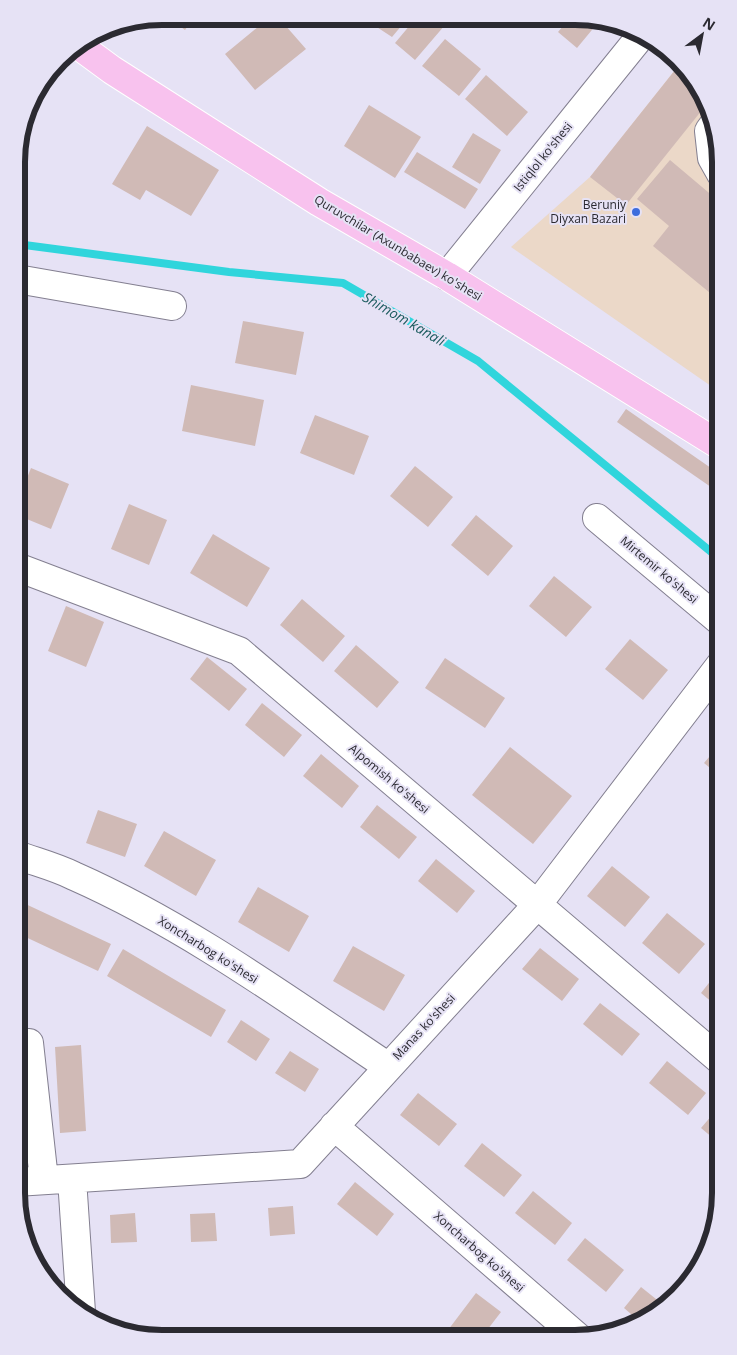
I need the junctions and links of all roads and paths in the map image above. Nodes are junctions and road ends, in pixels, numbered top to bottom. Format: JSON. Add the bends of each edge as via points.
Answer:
{"nodes":[{"id":1,"x":637,"y":40,"type":"edge"},
{"id":2,"x":84,"y":50,"type":"edge"},
{"id":3,"x":710,"y":139,"type":"edge"},
{"id":4,"x":712,"y":154,"type":"edge"},
{"id":5,"x":447,"y":276,"type":"junction"},
{"id":6,"x":25,"y":280,"type":"edge"},
{"id":7,"x":172,"y":306,"type":"dead end"},
{"id":8,"x":712,"y":440,"type":"edge"},
{"id":9,"x":597,"y":518,"type":"dead end"},
{"id":10,"x":25,"y":570,"type":"edge"},
{"id":11,"x":712,"y":614,"type":"edge"},
{"id":12,"x":712,"y":676,"type":"edge"},
{"id":13,"x":25,"y":858,"type":"edge"},
{"id":14,"x":537,"y":905,"type":"junction"},
{"id":15,"x":29,"y":1043,"type":"dead end"},
{"id":16,"x":712,"y":1053,"type":"edge"},
{"id":17,"x":388,"y":1066,"type":"junction"},
{"id":18,"x":334,"y":1126,"type":"junction"},
{"id":19,"x":72,"y":1179,"type":"junction"},
{"id":20,"x":44,"y":1180,"type":"junction"},
{"id":21,"x":25,"y":1181,"type":"edge"},
{"id":22,"x":80,"y":1303,"type":"edge"},
{"id":23,"x":561,"y":1330,"type":"edge"}],
"edges":[{"from":1,"to":5,"type":"street","name":"Istiqlol ko'shesi"},
{"from":2,"to":5,"type":"main road","name":"Quruvchilar (Axunbabaev) ko'shesi","via":[[319,202]]},
{"from":3,"to":4,"type":"street"},
{"from":5,"to":8,"type":"main road","name":"Quruvchilar (Axunbabaev) ko'shesi"},
{"from":6,"to":7,"type":"street"},
{"from":9,"to":11,"type":"street","name":"Mirtemir ko'shesi"},
{"from":10,"to":14,"type":"street","name":"Alpomish ko'shesi","via":[[239,651]]},
{"from":12,"to":14,"type":"street","name":"Manas ko'shesi"},
{"from":13,"to":17,"type":"street","name":"Xoncharbog ko'shesi","via":[[73,875],[148,913]]},
{"from":14,"to":16,"type":"street","name":"Alpomish ko'shesi"},
{"from":14,"to":17,"type":"street","name":"Manas ko'shesi"},
{"from":15,"to":20,"type":"street"},
{"from":17,"to":18,"type":"street","name":"Manas ko'shesi"},
{"from":18,"to":19,"type":"street","name":"Manas ko'shesi","via":[[300,1164]]},
{"from":18,"to":23,"type":"street","name":"Xoncharbog ko'shesi"},
{"from":19,"to":20,"type":"street","name":"Manas ko'shesi"},
{"from":19,"to":22,"type":"street"},
{"from":20,"to":21,"type":"street","name":"Manas ko'shesi"}]}
